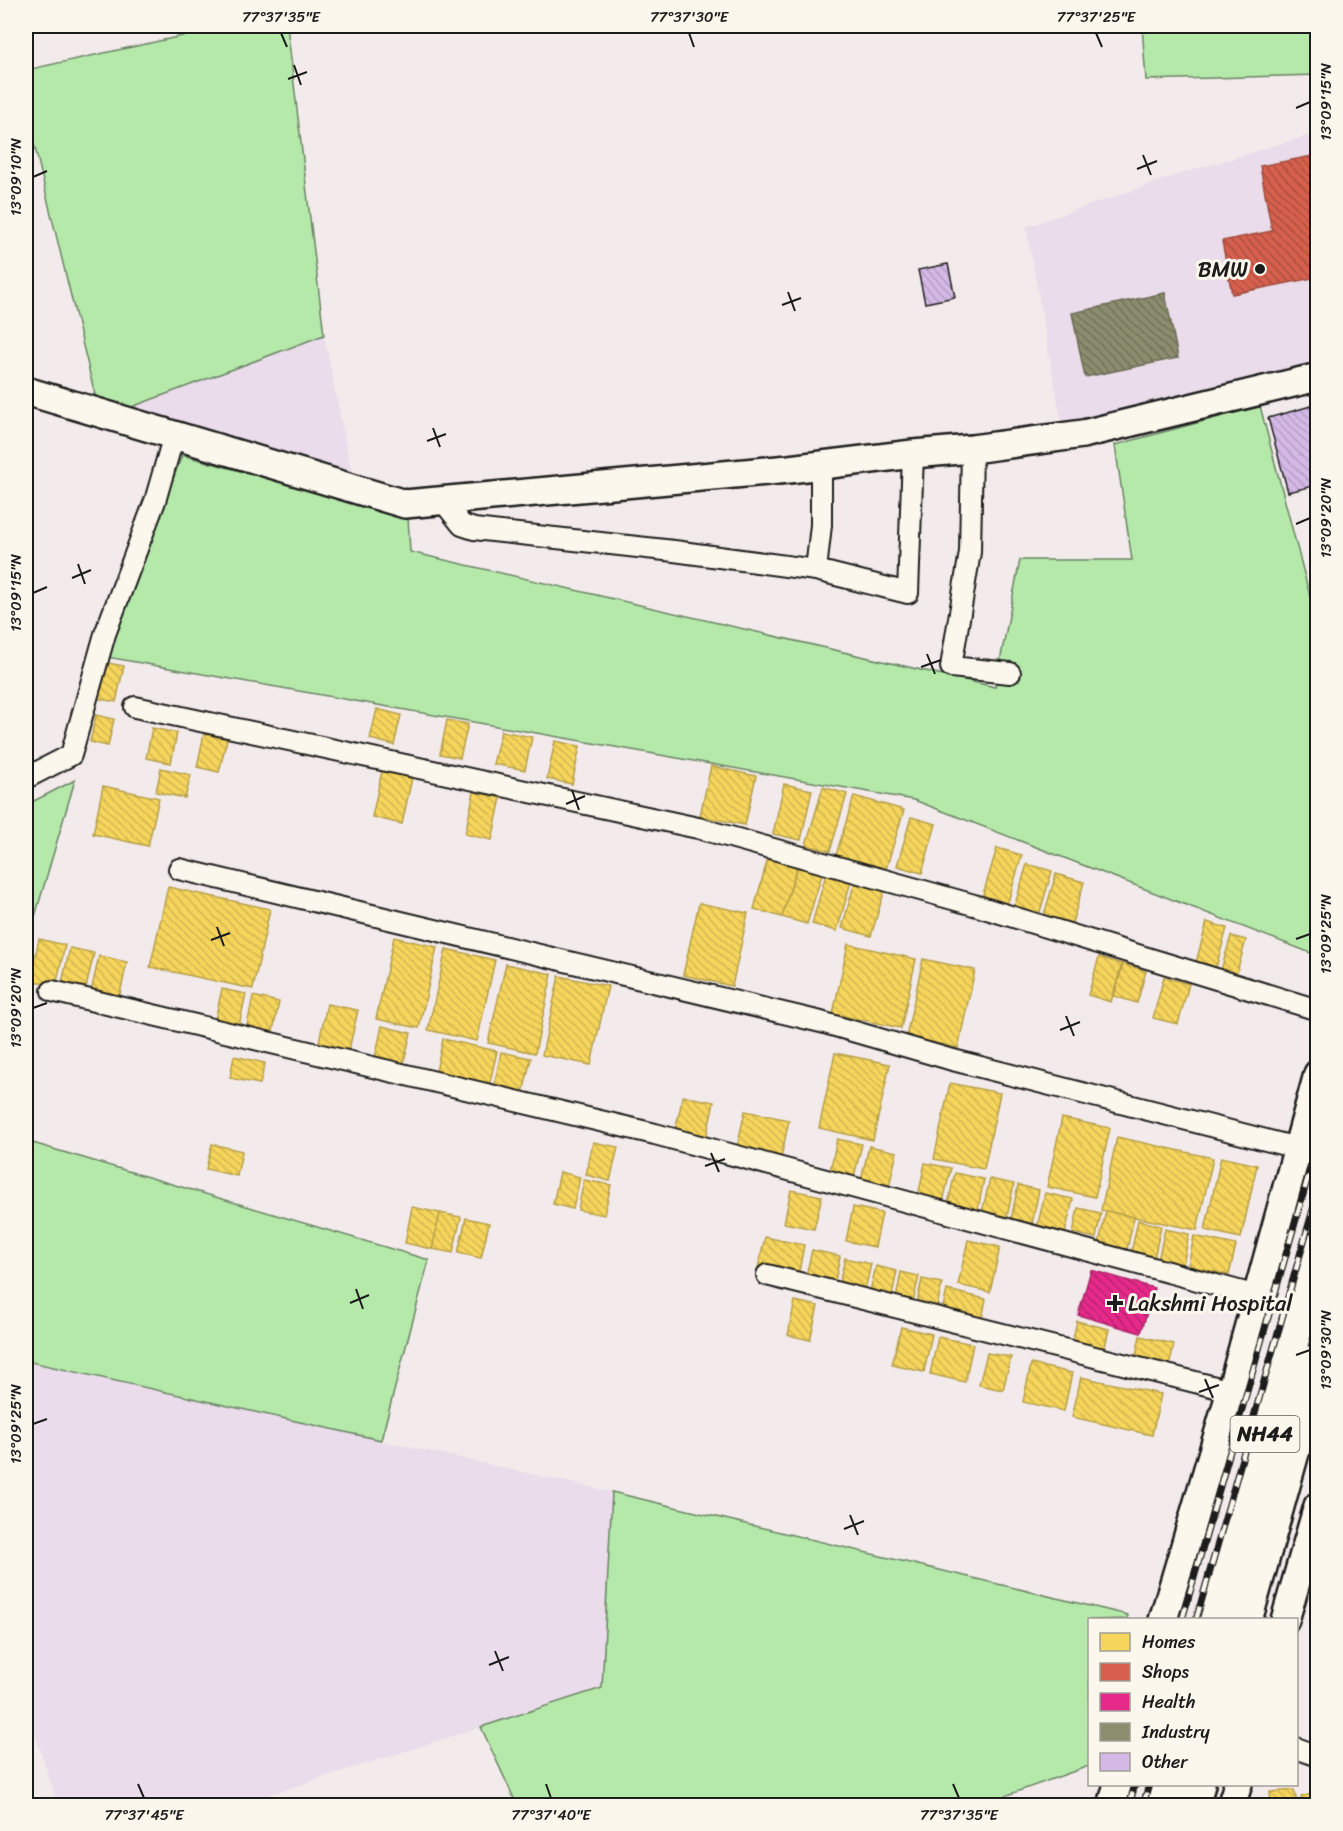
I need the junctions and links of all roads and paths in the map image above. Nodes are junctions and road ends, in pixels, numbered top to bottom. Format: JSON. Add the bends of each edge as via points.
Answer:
{"nodes":[{"id":1,"x":1317,"y":377,"type":"edge"},
{"id":2,"x":26,"y":391,"type":"edge"},
{"id":3,"x":174,"y":435,"type":"junction"},
{"id":4,"x":972,"y":449,"type":"junction"},
{"id":5,"x":913,"y":454,"type":"junction"},
{"id":6,"x":821,"y":465,"type":"junction"},
{"id":7,"x":442,"y":501,"type":"junction"},
{"id":8,"x":816,"y":570,"type":"junction"},
{"id":9,"x":1010,"y":672,"type":"dead end"},
{"id":10,"x":135,"y":707,"type":"dead end"},
{"id":11,"x":26,"y":778,"type":"edge"},
{"id":12,"x":179,"y":869,"type":"dead end"},
{"id":13,"x":52,"y":991,"type":"dead end"},
{"id":14,"x":1317,"y":1010,"type":"edge"},
{"id":15,"x":1317,"y":1074,"type":"edge"},
{"id":16,"x":1297,"y":1148,"type":"junction"},
{"id":17,"x":1317,"y":1249,"type":"edge"},
{"id":18,"x":767,"y":1275,"type":"dead end"},
{"id":19,"x":1257,"y":1296,"type":"junction"},
{"id":20,"x":1317,"y":1360,"type":"edge"},
{"id":21,"x":1231,"y":1391,"type":"junction"},
{"id":22,"x":1317,"y":1506,"type":"edge"},
{"id":23,"x":1310,"y":1562,"type":"edge"},
{"id":24,"x":1164,"y":1618,"type":"edge"},
{"id":25,"x":1215,"y":1618,"type":"edge"},
{"id":26,"x":1246,"y":1618,"type":"edge"},
{"id":27,"x":1286,"y":1618,"type":"edge"},
{"id":28,"x":1298,"y":1749,"type":"edge"},
{"id":29,"x":1317,"y":1756,"type":"edge"},
{"id":30,"x":1118,"y":1786,"type":"edge"},
{"id":31,"x":1167,"y":1786,"type":"edge"},
{"id":32,"x":1198,"y":1786,"type":"edge"},
{"id":33,"x":1238,"y":1786,"type":"edge"},
{"id":34,"x":1112,"y":1806,"type":"edge"},
{"id":35,"x":1161,"y":1806,"type":"edge"},
{"id":36,"x":1192,"y":1806,"type":"edge"},
{"id":37,"x":1232,"y":1806,"type":"edge"}],
"edges":[{"from":1,"to":4,"type":"street","via":[[1083,434]]},
{"from":2,"to":3,"type":"street"},
{"from":3,"to":7,"type":"street","via":[[405,504]]},
{"from":3,"to":11,"type":"street","via":[[155,501],[105,634],[71,754]]},
{"from":4,"to":5,"type":"street"},
{"from":4,"to":9,"type":"street","via":[[970,552],[951,667]]},
{"from":5,"to":6,"type":"street"},
{"from":5,"to":8,"type":"street","via":[[908,593]]},
{"from":6,"to":7,"type":"street"},
{"from":6,"to":8,"type":"street"},
{"from":7,"to":8,"type":"street","via":[[462,525],[474,529]]},
{"from":10,"to":14,"type":"street","via":[[699,828],[974,905]]},
{"from":12,"to":16,"type":"street","via":[[821,1022],[949,1059]]},
{"from":13,"to":19,"type":"street","via":[[655,1134]]},
{"from":15,"to":16,"type":"street"},
{"from":16,"to":19,"type":"street"},
{"from":17,"to":25,"type":"highway","number":"NH44"},
{"from":18,"to":21,"type":"street"},
{"from":19,"to":21,"type":"street"},
{"from":20,"to":26,"type":"highway","number":"NH44"},
{"from":21,"to":24,"type":"street"},
{"from":22,"to":23,"type":"street"},
{"from":23,"to":27,"type":"street"},
{"from":28,"to":29,"type":"street"},
{"from":30,"to":34,"type":"street"},
{"from":31,"to":35,"type":"highway"},
{"from":32,"to":36,"type":"highway"},
{"from":33,"to":37,"type":"street"}]}
